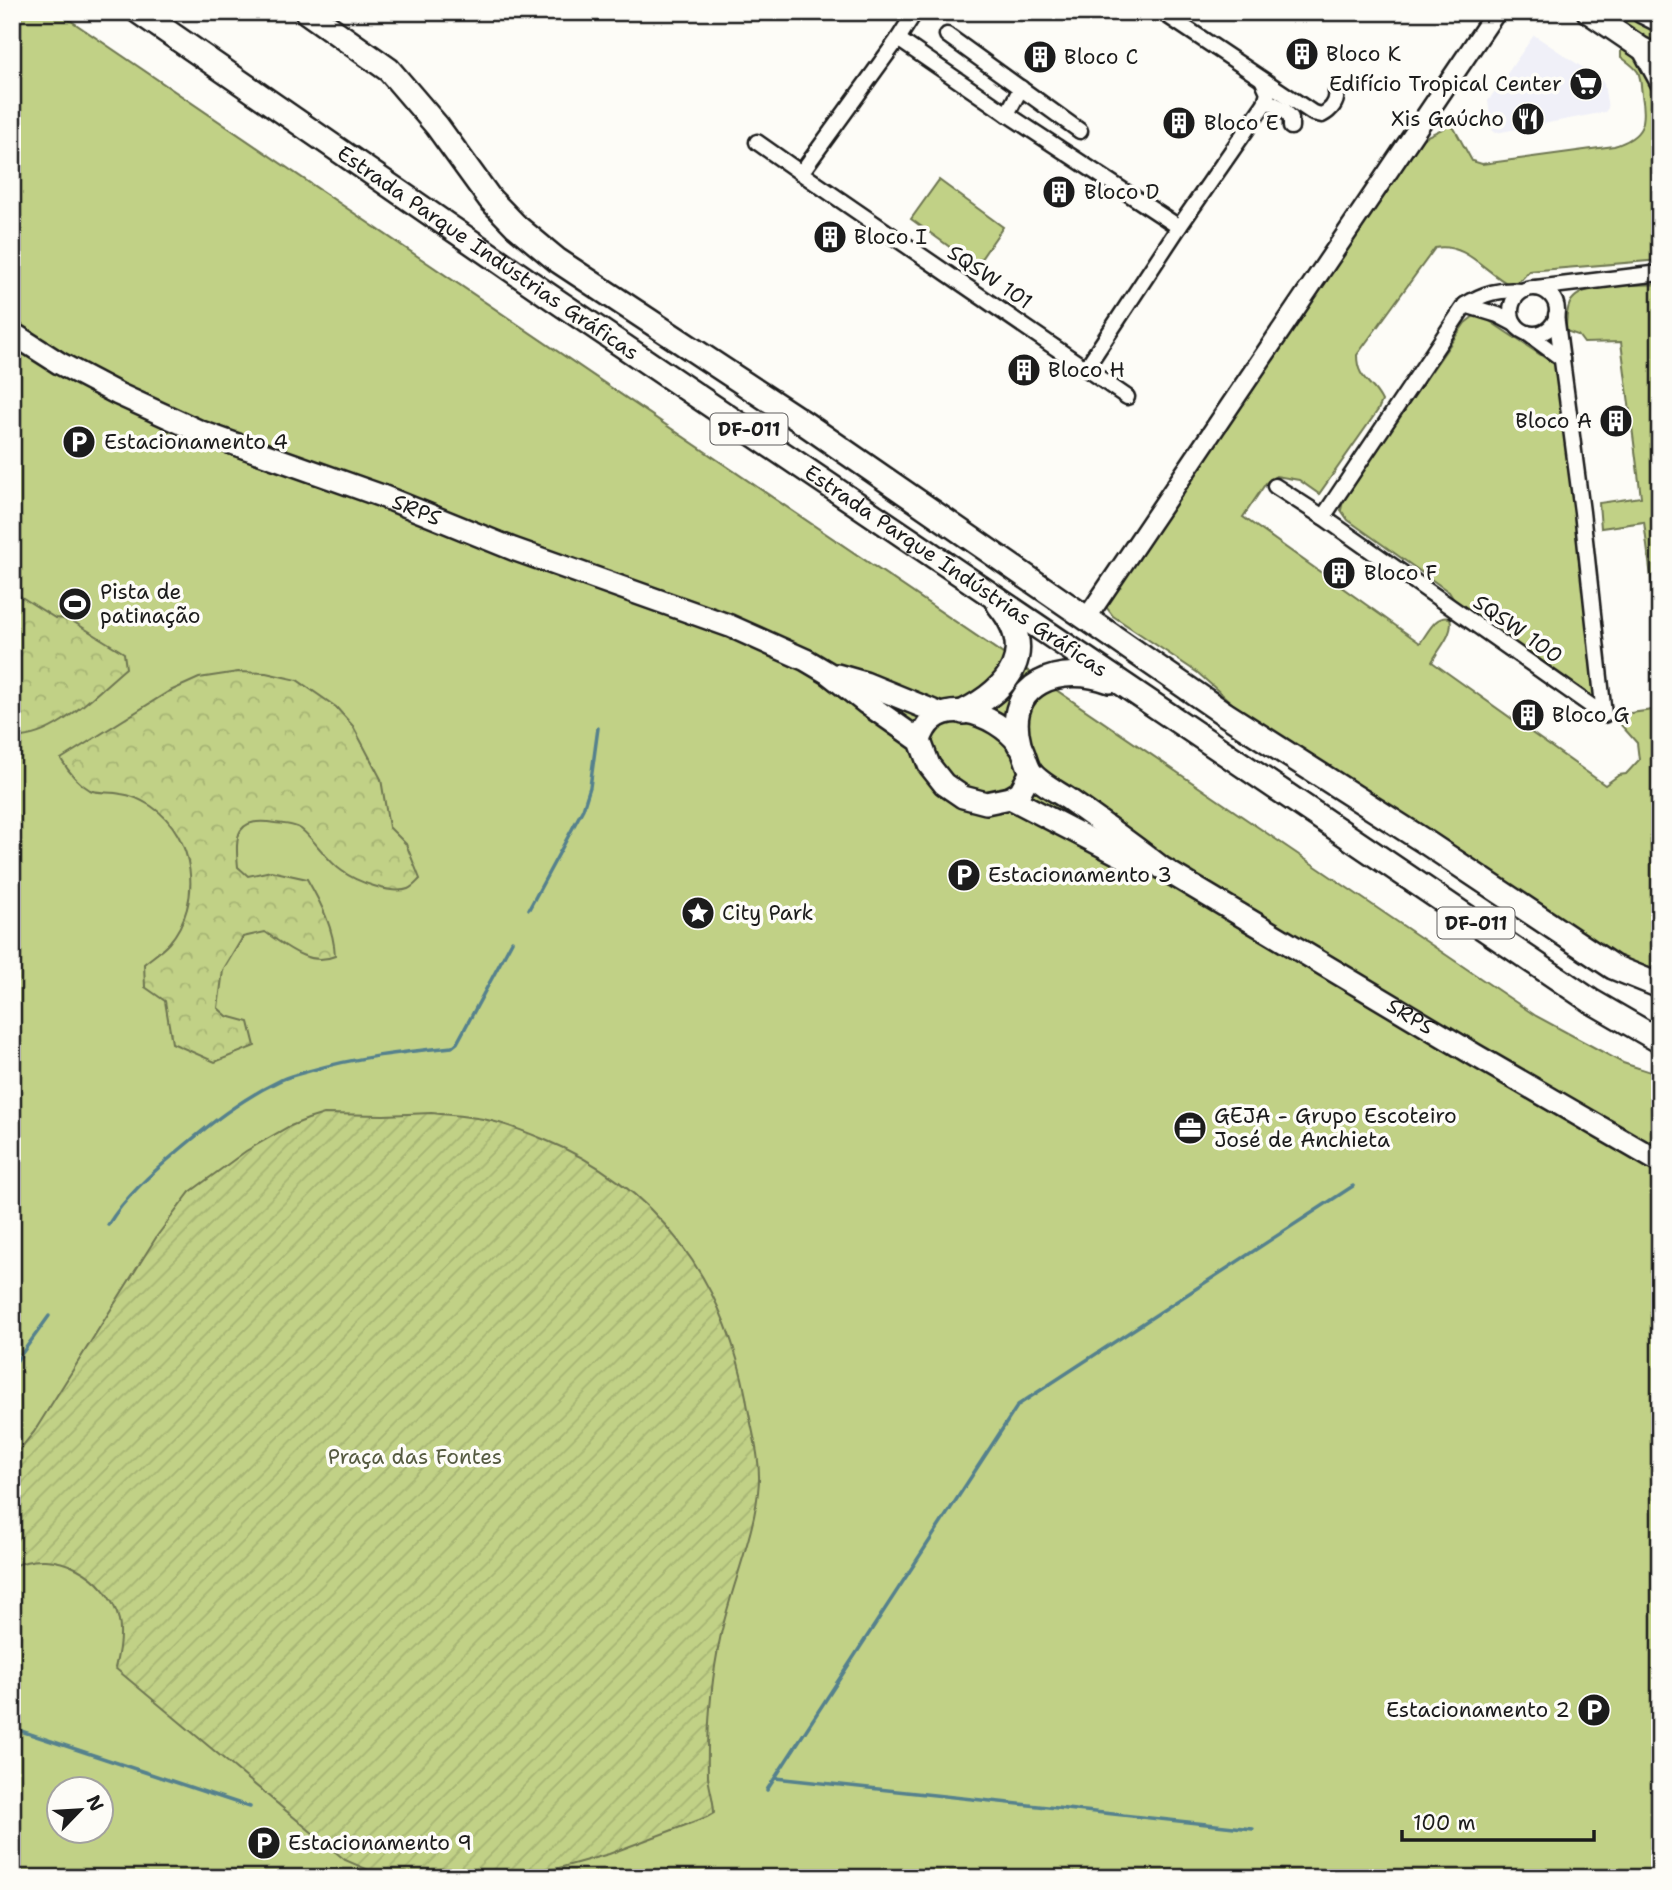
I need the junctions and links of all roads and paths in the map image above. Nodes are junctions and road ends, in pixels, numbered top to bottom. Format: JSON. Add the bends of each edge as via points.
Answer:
{"nodes":[{"id":1,"x":139,"y":12,"type":"edge"},
{"id":2,"x":307,"y":12,"type":"edge"},
{"id":3,"x":915,"y":12,"type":"edge"},
{"id":4,"x":1162,"y":12,"type":"edge"},
{"id":5,"x":1496,"y":12,"type":"edge"},
{"id":6,"x":1642,"y":12,"type":"edge"},
{"id":7,"x":1600,"y":14,"type":"edge"},
{"id":8,"x":1660,"y":22,"type":"edge"},
{"id":9,"x":947,"y":35,"type":"dead end"},
{"id":10,"x":898,"y":39,"type":"junction"},
{"id":11,"x":1650,"y":53,"type":"edge"},
{"id":12,"x":1263,"y":81,"type":"junction"},
{"id":13,"x":1660,"y":83,"type":"edge"},
{"id":14,"x":1021,"y":88,"type":"junction"},
{"id":15,"x":1336,"y":92,"type":"dead end"},
{"id":16,"x":1266,"y":100,"type":"junction"},
{"id":17,"x":1007,"y":114,"type":"junction"},
{"id":18,"x":1291,"y":127,"type":"dead end"},
{"id":19,"x":1080,"y":131,"type":"dead end"},
{"id":20,"x":757,"y":142,"type":"dead end"},
{"id":21,"x":801,"y":173,"type":"junction"},
{"id":22,"x":1179,"y":227,"type":"junction"},
{"id":23,"x":1660,"y":274,"type":"edge"},
{"id":24,"x":1578,"y":284,"type":"junction"},
{"id":25,"x":1529,"y":290,"type":"junction"},
{"id":26,"x":1465,"y":305,"type":"junction"},
{"id":27,"x":1556,"y":312,"type":"junction"},
{"id":28,"x":1521,"y":328,"type":"junction"},
{"id":29,"x":12,"y":333,"type":"edge"},
{"id":30,"x":1562,"y":359,"type":"junction"},
{"id":31,"x":1086,"y":368,"type":"junction"},
{"id":32,"x":1127,"y":397,"type":"dead end"},
{"id":33,"x":1275,"y":486,"type":"dead end"},
{"id":34,"x":1323,"y":517,"type":"junction"},
{"id":35,"x":979,"y":586,"type":"junction"},
{"id":36,"x":1086,"y":619,"type":"junction"},
{"id":37,"x":828,"y":673,"type":"junction"},
{"id":38,"x":1132,"y":690,"type":"junction"},
{"id":39,"x":952,"y":713,"type":"junction"},
{"id":40,"x":920,"y":741,"type":"junction"},
{"id":41,"x":1018,"y":744,"type":"junction"},
{"id":42,"x":1031,"y":772,"type":"junction"},
{"id":43,"x":1010,"y":799,"type":"junction"},
{"id":44,"x":1427,"y":843,"type":"junction"},
{"id":45,"x":1360,"y":844,"type":"junction"},
{"id":46,"x":1162,"y":868,"type":"junction"},
{"id":47,"x":1660,"y":986,"type":"edge"},
{"id":48,"x":1591,"y":1001,"type":"junction"},
{"id":49,"x":1660,"y":1041,"type":"edge"},
{"id":50,"x":1660,"y":1050,"type":"edge"},
{"id":51,"x":1660,"y":1162,"type":"edge"}],
"edges":[{"from":1,"to":35,"type":"main road","name":"Estrada Parque Indústrias Gráficas","number":"DF-011"},
{"from":2,"to":36,"type":"main road","name":"Estrada Parque Indústrias Gráficas","number":"DF-011","via":[[389,69],[490,199],[557,260],[804,423]]},
{"from":3,"to":10,"type":"street"},
{"from":4,"to":12,"type":"street"},
{"from":5,"to":36,"type":"street"},
{"from":6,"to":8,"type":"main road"},
{"from":7,"to":11,"type":"main road"},
{"from":9,"to":14,"type":"street"},
{"from":10,"to":17,"type":"street"},
{"from":10,"to":21,"type":"street"},
{"from":11,"to":13,"type":"street"},
{"from":12,"to":15,"type":"street","via":[[1322,116],[1333,106]]},
{"from":12,"to":16,"type":"street"},
{"from":14,"to":17,"type":"street"},
{"from":14,"to":19,"type":"street"},
{"from":16,"to":18,"type":"street","via":[[1292,118]]},
{"from":16,"to":22,"type":"street"},
{"from":17,"to":22,"type":"street"},
{"from":20,"to":21,"type":"street","name":"SQSW 101"},
{"from":21,"to":31,"type":"street","name":"SQSW 101"},
{"from":22,"to":31,"type":"street"},
{"from":23,"to":24,"type":"street"},
{"from":24,"to":25,"type":"street"},
{"from":24,"to":27,"type":"street"},
{"from":25,"to":26,"type":"street","via":[[1501,289]]},
{"from":25,"to":27,"type":"street","via":[[1549,294]]},
{"from":25,"to":28,"type":"street","via":[[1513,302],[1511,317]]},
{"from":26,"to":28,"type":"street"},
{"from":26,"to":34,"type":"street"},
{"from":27,"to":28,"type":"street","via":[[1553,323],[1542,332]]},
{"from":27,"to":30,"type":"street","name":"SQSW 100"},
{"from":28,"to":30,"type":"street"},
{"from":29,"to":37,"type":"main road","name":"SRPS","via":[[106,388],[201,432],[730,626]]},
{"from":30,"to":34,"type":"street","name":"SQSW 100","via":[[1604,715]]},
{"from":31,"to":32,"type":"street","name":"SQSW 101"},
{"from":33,"to":34,"type":"street"},
{"from":35,"to":38,"type":"main road","name":"Estrada Parque Indústrias Gráficas","number":"DF-011"},
{"from":35,"to":39,"type":"main road","via":[[1011,620],[1017,657],[997,691]]},
{"from":36,"to":44,"type":"main road","name":"Estrada Parque Indústrias Gráficas","number":"DF-011"},
{"from":37,"to":39,"type":"main road","name":"SRPS"},
{"from":37,"to":40,"type":"main road","name":"SRPS"},
{"from":38,"to":41,"type":"main road","via":[[1070,673],[1047,678],[1021,702],[1015,716]]},
{"from":38,"to":45,"type":"main road","name":"Estrada Parque Indústrias Gráficas","number":"DF-011"},
{"from":39,"to":40,"type":"main road","via":[[928,724]]},
{"from":39,"to":41,"type":"main road","name":"SRPS","via":[[989,718]]},
{"from":40,"to":43,"type":"main road","name":"SRPS","via":[[929,765],[944,784],[963,797],[986,803]]},
{"from":41,"to":42,"type":"main road","name":"SRPS"},
{"from":42,"to":43,"type":"main road","via":[[1020,792]]},
{"from":42,"to":46,"type":"main road","name":"SRPS"},
{"from":43,"to":46,"type":"main road","name":"SRPS","via":[[1124,857]]},
{"from":44,"to":45,"type":"main road"},
{"from":44,"to":47,"type":"main road","name":"Estrada Parque Indústrias Gráficas","number":"DF-011","via":[[1613,967]]},
{"from":45,"to":48,"type":"main road","name":"Estrada Parque Indústrias Gráficas","number":"DF-011"},
{"from":46,"to":51,"type":"main road","name":"SRPS"},
{"from":48,"to":49,"type":"main road","name":"Estrada Parque Indústrias Gráficas","number":"DF-011"},
{"from":48,"to":50,"type":"main road"}]}
